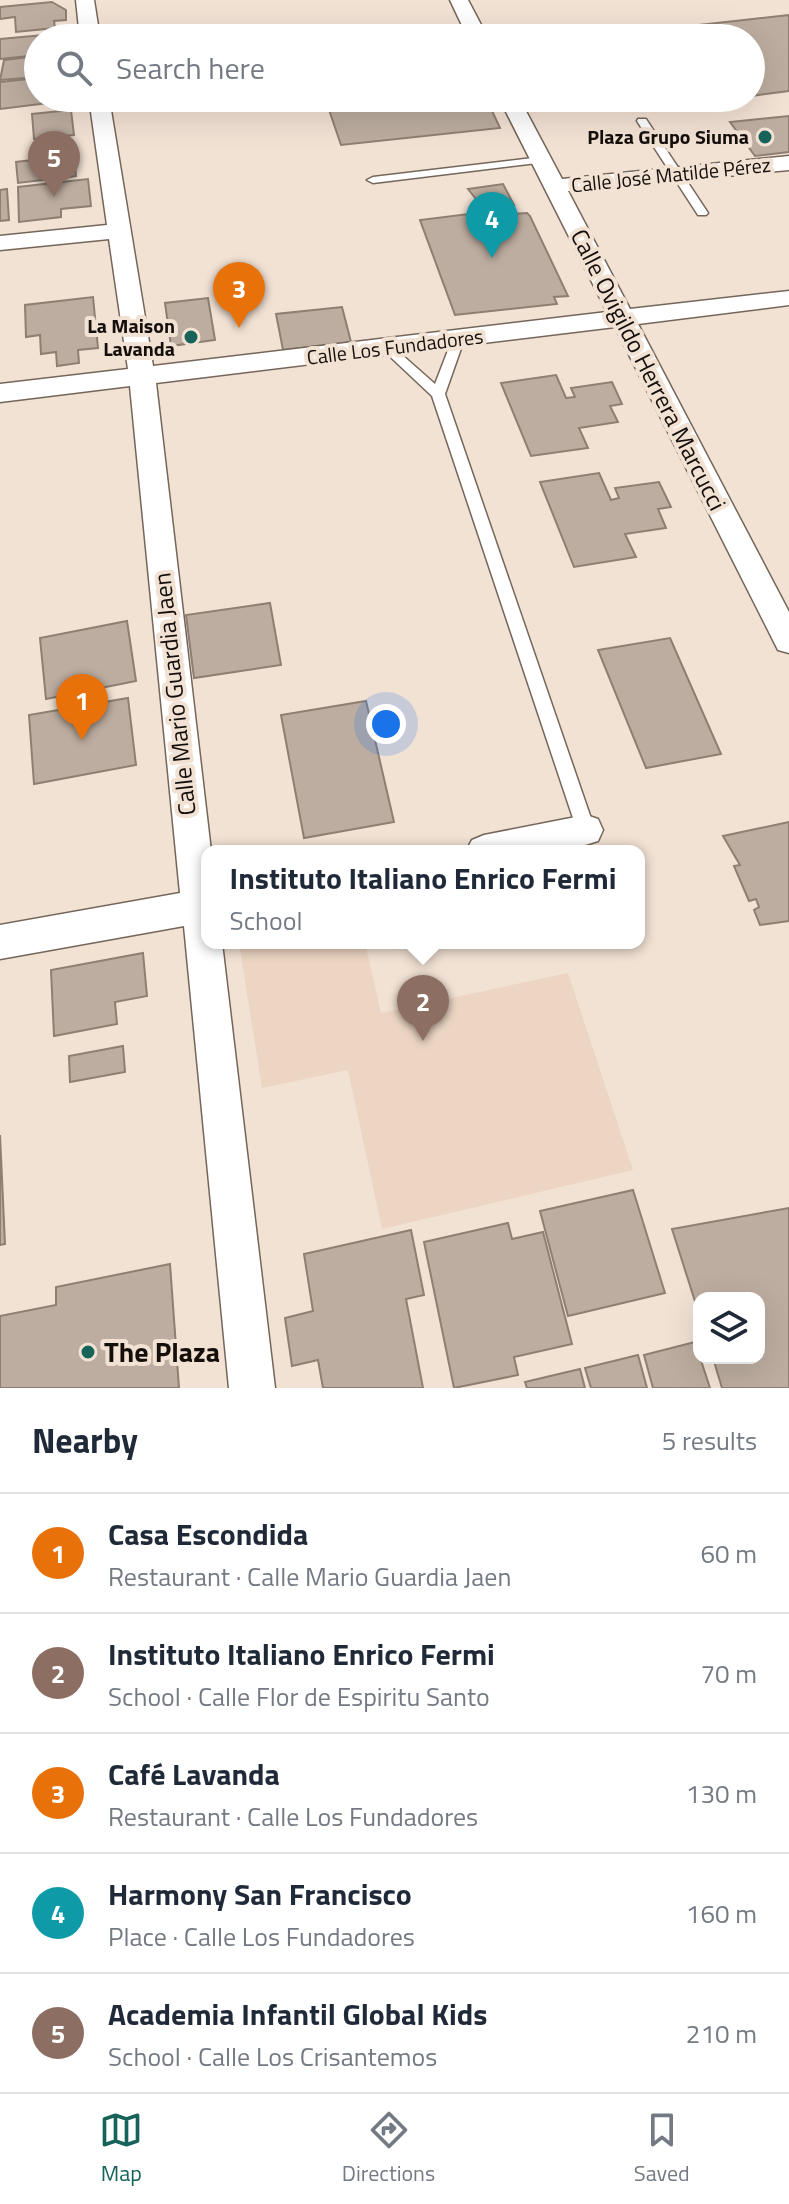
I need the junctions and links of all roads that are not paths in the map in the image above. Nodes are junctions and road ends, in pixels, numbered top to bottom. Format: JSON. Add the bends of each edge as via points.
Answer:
{"nodes":[{"id":1,"x":85,"y":0,"type":"edge"},
{"id":2,"x":459,"y":0,"type":"edge"},
{"id":3,"x":88,"y":24,"type":"edge"},
{"id":4,"x":471,"y":24,"type":"edge"},
{"id":5,"x":100,"y":112,"type":"edge"},
{"id":6,"x":516,"y":112,"type":"edge"},
{"id":7,"x":642,"y":121,"type":"dead end"},
{"id":8,"x":541,"y":160,"type":"junction"},
{"id":9,"x":789,"y":163,"type":"edge"},
{"id":10,"x":676,"y":174,"type":"junction"},
{"id":11,"x":373,"y":180,"type":"dead end"},
{"id":12,"x":554,"y":186,"type":"junction"},
{"id":13,"x":702,"y":213,"type":"dead end"},
{"id":14,"x":117,"y":231,"type":"junction"},
{"id":15,"x":0,"y":243,"type":"edge"},
{"id":16,"x":789,"y":298,"type":"edge"},
{"id":17,"x":620,"y":319,"type":"junction"},
{"id":18,"x":458,"y":340,"type":"junction"},
{"id":19,"x":388,"y":349,"type":"junction"},
{"id":20,"x":142,"y":376,"type":"junction"},
{"id":21,"x":0,"y":393,"type":"edge"},
{"id":22,"x":438,"y":394,"type":"junction"},
{"id":23,"x":789,"y":641,"type":"edge"},
{"id":24,"x":586,"y":830,"type":"joint"},
{"id":25,"x":513,"y":845,"type":"edge"},
{"id":26,"x":201,"y":897,"type":"edge"},
{"id":27,"x":201,"y":906,"type":"edge"},
{"id":28,"x":0,"y":942,"type":"edge"},
{"id":29,"x":206,"y":949,"type":"edge"},
{"id":30,"x":252,"y":1388,"type":"edge"}],
"edges":[{"from":1,"to":3,"type":"street"},
{"from":2,"to":4,"type":"street"},
{"from":5,"to":14,"type":"street","name":"Calle Mario Guardia Jaen"},
{"from":6,"to":8,"type":"street","name":"Calle Ovigildo Herrera Marcucci"},
{"from":7,"to":10,"type":"lane"},
{"from":8,"to":11,"type":"lane"},
{"from":8,"to":12,"type":"street","name":"Calle Ovigildo Herrera Marcucci"},
{"from":9,"to":10,"type":"street","name":"Calle José Matilde Pérez"},
{"from":10,"to":12,"type":"street","name":"Calle José Matilde Pérez"},
{"from":10,"to":13,"type":"lane"},
{"from":12,"to":17,"type":"street","name":"Calle Ovigildo Herrera Marcucci"},
{"from":14,"to":15,"type":"street"},
{"from":14,"to":20,"type":"street","name":"Calle Mario Guardia Jaen"},
{"from":16,"to":17,"type":"street","name":"Calle Los Fundadores"},
{"from":17,"to":18,"type":"street","name":"Calle Los Fundadores"},
{"from":17,"to":23,"type":"street","name":"Calle Ovigildo Herrera Marcucci"},
{"from":18,"to":19,"type":"street","name":"Calle Los Fundadores"},
{"from":18,"to":22,"type":"lane"},
{"from":19,"to":20,"type":"street","name":"Calle Los Fundadores"},
{"from":19,"to":22,"type":"lane"},
{"from":20,"to":21,"type":"street","name":"Calle Los Fundadores"},
{"from":20,"to":26,"type":"street","name":"Calle Mario Guardia Jaen"},
{"from":22,"to":24,"type":"lane"},
{"from":24,"to":25,"type":"street"},
{"from":27,"to":28,"type":"street"},
{"from":29,"to":30,"type":"street","name":"Calle Mario Guardia Jaen"}]}
